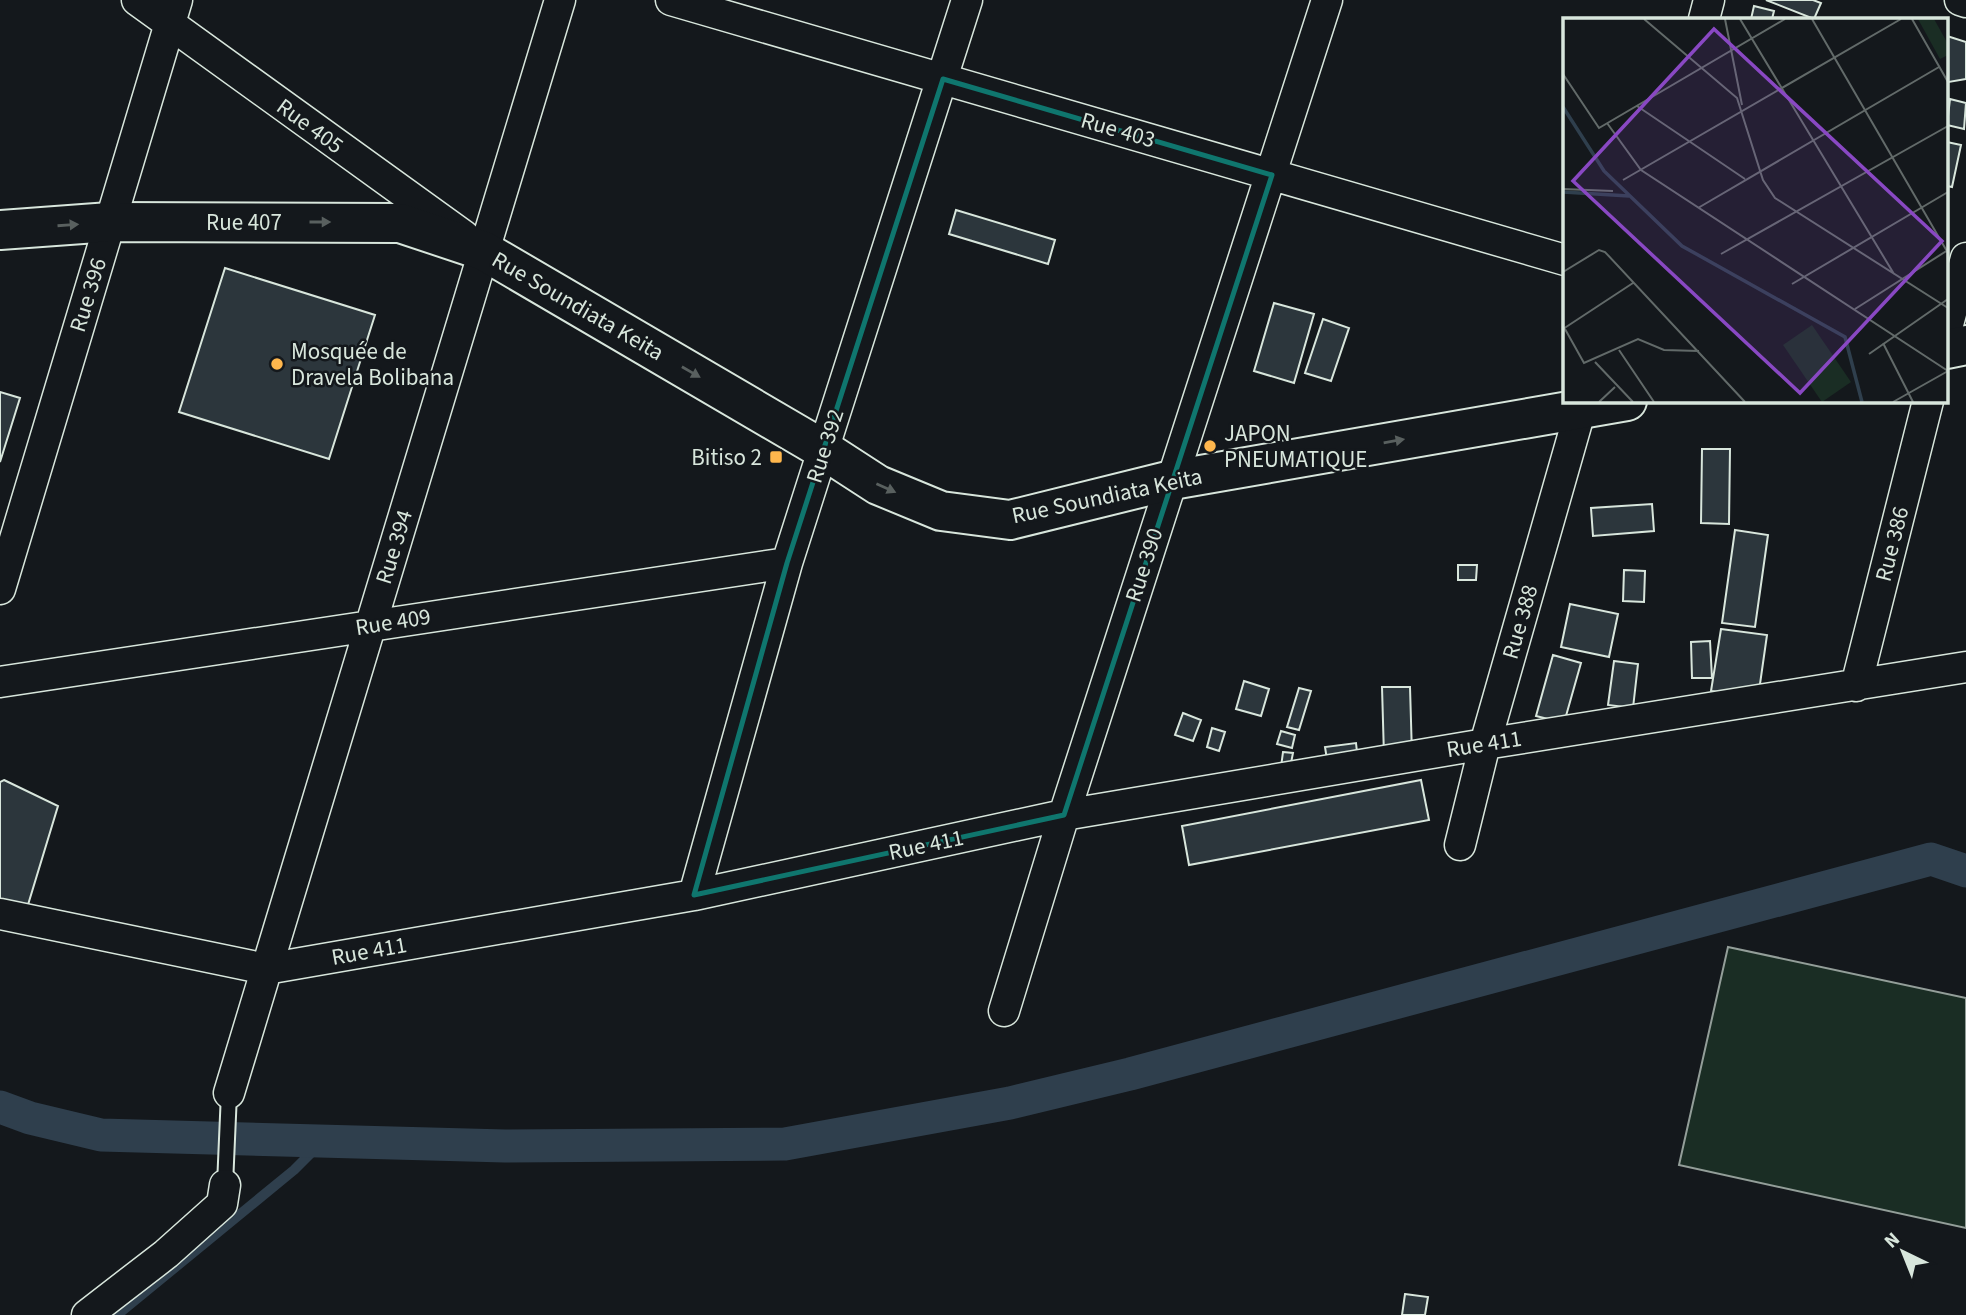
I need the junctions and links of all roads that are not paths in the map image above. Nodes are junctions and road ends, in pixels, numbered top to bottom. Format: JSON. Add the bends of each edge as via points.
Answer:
{"nodes":[{"id":1,"x":137,"y":0,"type":"edge"},
{"id":2,"x":560,"y":0,"type":"edge"},
{"id":3,"x":671,"y":0,"type":"edge"},
{"id":4,"x":967,"y":0,"type":"edge"},
{"id":5,"x":1327,"y":0,"type":"edge"},
{"id":6,"x":1709,"y":0,"type":"edge"},
{"id":7,"x":1960,"y":0,"type":"edge"},
{"id":8,"x":1966,"y":2,"type":"edge"},
{"id":9,"x":173,"y":12,"type":"edge"},
{"id":10,"x":1704,"y":18,"type":"edge"},
{"id":11,"x":943,"y":79,"type":"junction"},
{"id":12,"x":1272,"y":175,"type":"junction"},
{"id":13,"x":110,"y":222,"type":"junction"},
{"id":14,"x":0,"y":230,"type":"edge"},
{"id":15,"x":484,"y":251,"type":"junction"},
{"id":16,"x":1966,"y":258,"type":"edge"},
{"id":17,"x":1563,"y":259,"type":"edge"},
{"id":18,"x":1948,"y":324,"type":"edge"},
{"id":19,"x":1966,"y":345,"type":"edge"},
{"id":20,"x":1948,"y":349,"type":"edge"},
{"id":21,"x":1612,"y":402,"type":"edge"},
{"id":22,"x":1928,"y":402,"type":"edge"},
{"id":23,"x":1582,"y":404,"type":"edge"},
{"id":24,"x":824,"y":450,"type":"junction"},
{"id":25,"x":1172,"y":480,"type":"junction"},
{"id":26,"x":787,"y":563,"type":"junction"},
{"id":27,"x":0,"y":589,"type":"edge"},
{"id":28,"x":370,"y":625,"type":"junction"},
{"id":29,"x":1966,"y":667,"type":"edge"},
{"id":30,"x":0,"y":682,"type":"edge"},
{"id":31,"x":1856,"y":686,"type":"junction"},
{"id":32,"x":1485,"y":744,"type":"junction"},
{"id":33,"x":1064,"y":815,"type":"junction"},
{"id":34,"x":1460,"y":845,"type":"dead end"},
{"id":35,"x":694,"y":895,"type":"junction"},
{"id":36,"x":0,"y":914,"type":"edge"},
{"id":37,"x":266,"y":969,"type":"junction"},
{"id":38,"x":1004,"y":1012,"type":"dead end"},
{"id":39,"x":229,"y":1093,"type":"joint"},
{"id":40,"x":225,"y":1185,"type":"joint"},
{"id":41,"x":87,"y":1315,"type":"edge"}],
"edges":[{"from":1,"to":9,"type":"street","name":"Rue 405"},
{"from":2,"to":15,"type":"street","name":"Rue 394"},
{"from":3,"to":11,"type":"street","name":"Rue 403"},
{"from":4,"to":11,"type":"street","name":"Rue 392"},
{"from":5,"to":12,"type":"street","name":"Rue 390"},
{"from":6,"to":10,"type":"street"},
{"from":7,"to":8,"type":"street"},
{"from":9,"to":13,"type":"street","name":"Rue 396"},
{"from":9,"to":15,"type":"street","name":"Rue 405"},
{"from":11,"to":12,"type":"street","name":"Rue 403"},
{"from":11,"to":24,"type":"street","name":"Rue 392"},
{"from":12,"to":17,"type":"street","name":"Rue 403"},
{"from":12,"to":25,"type":"street","name":"Rue 390"},
{"from":14,"to":13,"type":"main road","name":"Rue 407","one_way":true},
{"from":13,"to":15,"type":"main road","name":"Rue 407","one_way":true,"via":[[400,223]]},
{"from":13,"to":27,"type":"street","name":"Rue 396"},
{"from":15,"to":24,"type":"main road","name":"Rue Soundiata Keita","one_way":true},
{"from":15,"to":28,"type":"street","name":"Rue 394"},
{"from":16,"to":18,"type":"street"},
{"from":19,"to":20,"type":"main road"},
{"from":21,"to":23,"type":"main road","name":"Rue Soundiata Keita"},
{"from":22,"to":31,"type":"street","name":"Rue 386"},
{"from":25,"to":23,"type":"main road","name":"Rue Soundiata Keita","one_way":true},
{"from":23,"to":32,"type":"street","name":"Rue 388"},
{"from":24,"to":25,"type":"main road","name":"Rue Soundiata Keita","one_way":true,"via":[[878,485],[941,511],[1010,520]]},
{"from":24,"to":26,"type":"street","name":"Rue 392"},
{"from":25,"to":33,"type":"street","name":"Rue 390"},
{"from":26,"to":28,"type":"street","name":"Rue 409"},
{"from":26,"to":35,"type":"street","name":"Rue 392"},
{"from":28,"to":30,"type":"street","name":"Rue 409"},
{"from":28,"to":37,"type":"street","name":"Rue 394"},
{"from":29,"to":31,"type":"street","name":"Rue 411"},
{"from":31,"to":32,"type":"street","name":"Rue 411"},
{"from":32,"to":33,"type":"street","name":"Rue 411"},
{"from":32,"to":34,"type":"street","name":"Rue 388"},
{"from":33,"to":35,"type":"street","name":"Rue 411"},
{"from":33,"to":38,"type":"street","name":"Rue 390"},
{"from":35,"to":37,"type":"street","name":"Rue 411"},
{"from":36,"to":37,"type":"street","name":"Rue 411"},
{"from":37,"to":39,"type":"street","name":"Rue 394"},
{"from":39,"to":40,"type":"lane"},
{"from":40,"to":41,"type":"street","via":[[222,1204]]}]}
